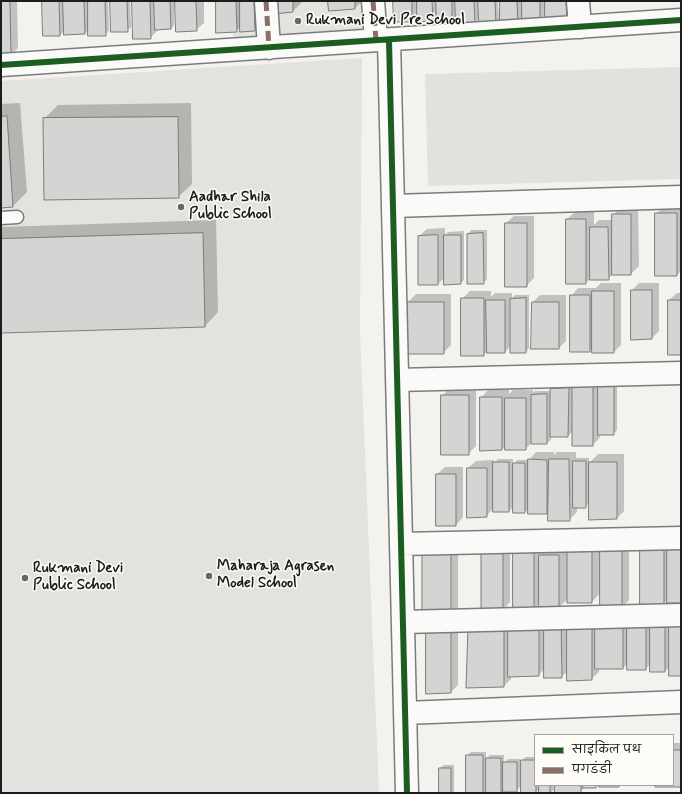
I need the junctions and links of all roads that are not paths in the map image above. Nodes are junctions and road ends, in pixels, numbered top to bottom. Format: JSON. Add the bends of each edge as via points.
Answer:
{"nodes":[{"id":1,"x":266,"y":1,"type":"edge"},
{"id":2,"x":373,"y":1,"type":"edge"},
{"id":3,"x":578,"y":1,"type":"edge"},
{"id":4,"x":681,"y":20,"type":"edge"},
{"id":5,"x":580,"y":27,"type":"junction"},
{"id":6,"x":382,"y":40,"type":"junction"},
{"id":7,"x":269,"y":48,"type":"junction"},
{"id":8,"x":1,"y":66,"type":"edge"},
{"id":9,"x":681,"y":197,"type":"edge"},
{"id":10,"x":393,"y":206,"type":"junction"},
{"id":11,"x":17,"y":217,"type":"dead end"},
{"id":12,"x":1,"y":218,"type":"edge"},
{"id":13,"x":681,"y":373,"type":"edge"},
{"id":14,"x":397,"y":380,"type":"junction"},
{"id":15,"x":681,"y":538,"type":"edge"},
{"id":16,"x":401,"y":544,"type":"junction"},
{"id":17,"x":681,"y":615,"type":"edge"},
{"id":18,"x":403,"y":622,"type":"junction"},
{"id":19,"x":681,"y":702,"type":"edge"},
{"id":20,"x":405,"y":713,"type":"junction"},
{"id":21,"x":407,"y":793,"type":"edge"}],
"edges":[{"from":1,"to":7,"type":"street"},
{"from":2,"to":6,"type":"street"},
{"from":3,"to":5,"type":"street"},
{"from":4,"to":5,"type":"street"},
{"from":5,"to":6,"type":"street"},
{"from":6,"to":7,"type":"street"},
{"from":6,"to":10,"type":"street"},
{"from":7,"to":8,"type":"street"},
{"from":9,"to":10,"type":"street"},
{"from":10,"to":14,"type":"street"},
{"from":11,"to":12,"type":"lane"},
{"from":13,"to":14,"type":"street"},
{"from":14,"to":16,"type":"street"},
{"from":15,"to":16,"type":"street"},
{"from":16,"to":18,"type":"street"},
{"from":17,"to":18,"type":"street"},
{"from":18,"to":20,"type":"street"},
{"from":19,"to":20,"type":"street"},
{"from":20,"to":21,"type":"street"}]}
